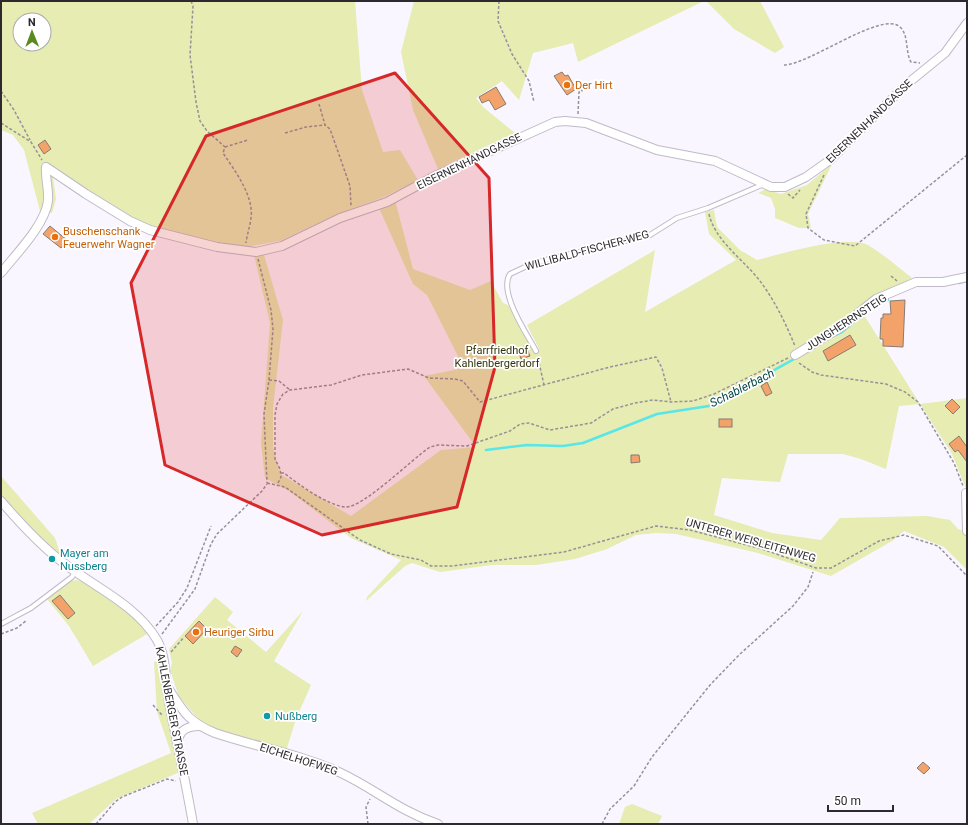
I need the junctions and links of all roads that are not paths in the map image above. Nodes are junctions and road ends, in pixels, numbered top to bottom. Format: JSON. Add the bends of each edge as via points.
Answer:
{"nodes":[{"id":1,"x":967,"y":24,"type":"edge"},
{"id":2,"x":764,"y":184,"type":"junction"},
{"id":3,"x":1,"y":273,"type":"edge"},
{"id":4,"x":967,"y":277,"type":"edge"},
{"id":5,"x":536,"y":351,"type":"road end"},
{"id":6,"x":795,"y":355,"type":"dead end"},
{"id":7,"x":966,"y":493,"type":"edge"},
{"id":8,"x":1,"y":501,"type":"edge"},
{"id":9,"x":967,"y":531,"type":"edge"},
{"id":10,"x":75,"y":572,"type":"junction"},
{"id":11,"x":1,"y":624,"type":"edge"},
{"id":12,"x":167,"y":685,"type":"junction"},
{"id":13,"x":199,"y":726,"type":"junction"},
{"id":14,"x":178,"y":741,"type":"junction"},
{"id":15,"x":193,"y":824,"type":"edge"},
{"id":16,"x":438,"y":824,"type":"edge"}],
"edges":[{"from":1,"to":2,"type":"street","name":"EISERNENHANDGASSE","via":[[952,46],[895,95],[830,160],[806,177],[785,187]]},
{"from":2,"to":3,"type":"street","name":"EISERNENHANDGASSE","via":[[715,161],[657,150],[577,122],[555,122],[437,175],[387,202],[332,222],[294,242],[256,252],[188,241],[150,230],[130,221],[46,167],[48,202],[43,216]]},
{"from":2,"to":5,"type":"lane","name":"WILLIBALD-FISCHER-WEG","via":[[677,218],[644,237],[545,260],[510,274],[506,285],[511,302]]},
{"from":4,"to":6,"type":"street","name":"JUNGHERRNSTEIG","via":[[943,282],[916,282],[876,299],[841,327]]},
{"from":7,"to":9,"type":"street"},
{"from":8,"to":10,"type":"street","name":"KAHLENBERGER STRASSE","via":[[43,545]]},
{"from":10,"to":11,"type":"lane","via":[[31,608]]},
{"from":10,"to":12,"type":"street","name":"KAHLENBERGER STRASSE","via":[[130,610],[157,639]]},
{"from":12,"to":13,"type":"street","name":"EICHELHOFWEG","via":[[187,715]]},
{"from":12,"to":14,"type":"street","name":"KAHLENBERGER STRASSE"},
{"from":13,"to":14,"type":"street","via":[[185,729]]},
{"from":13,"to":16,"type":"street","name":"EICHELHOFWEG","via":[[220,735],[330,768],[408,812]]},
{"from":14,"to":15,"type":"street","name":"KAHLENBERGER STRASSE"}]}
